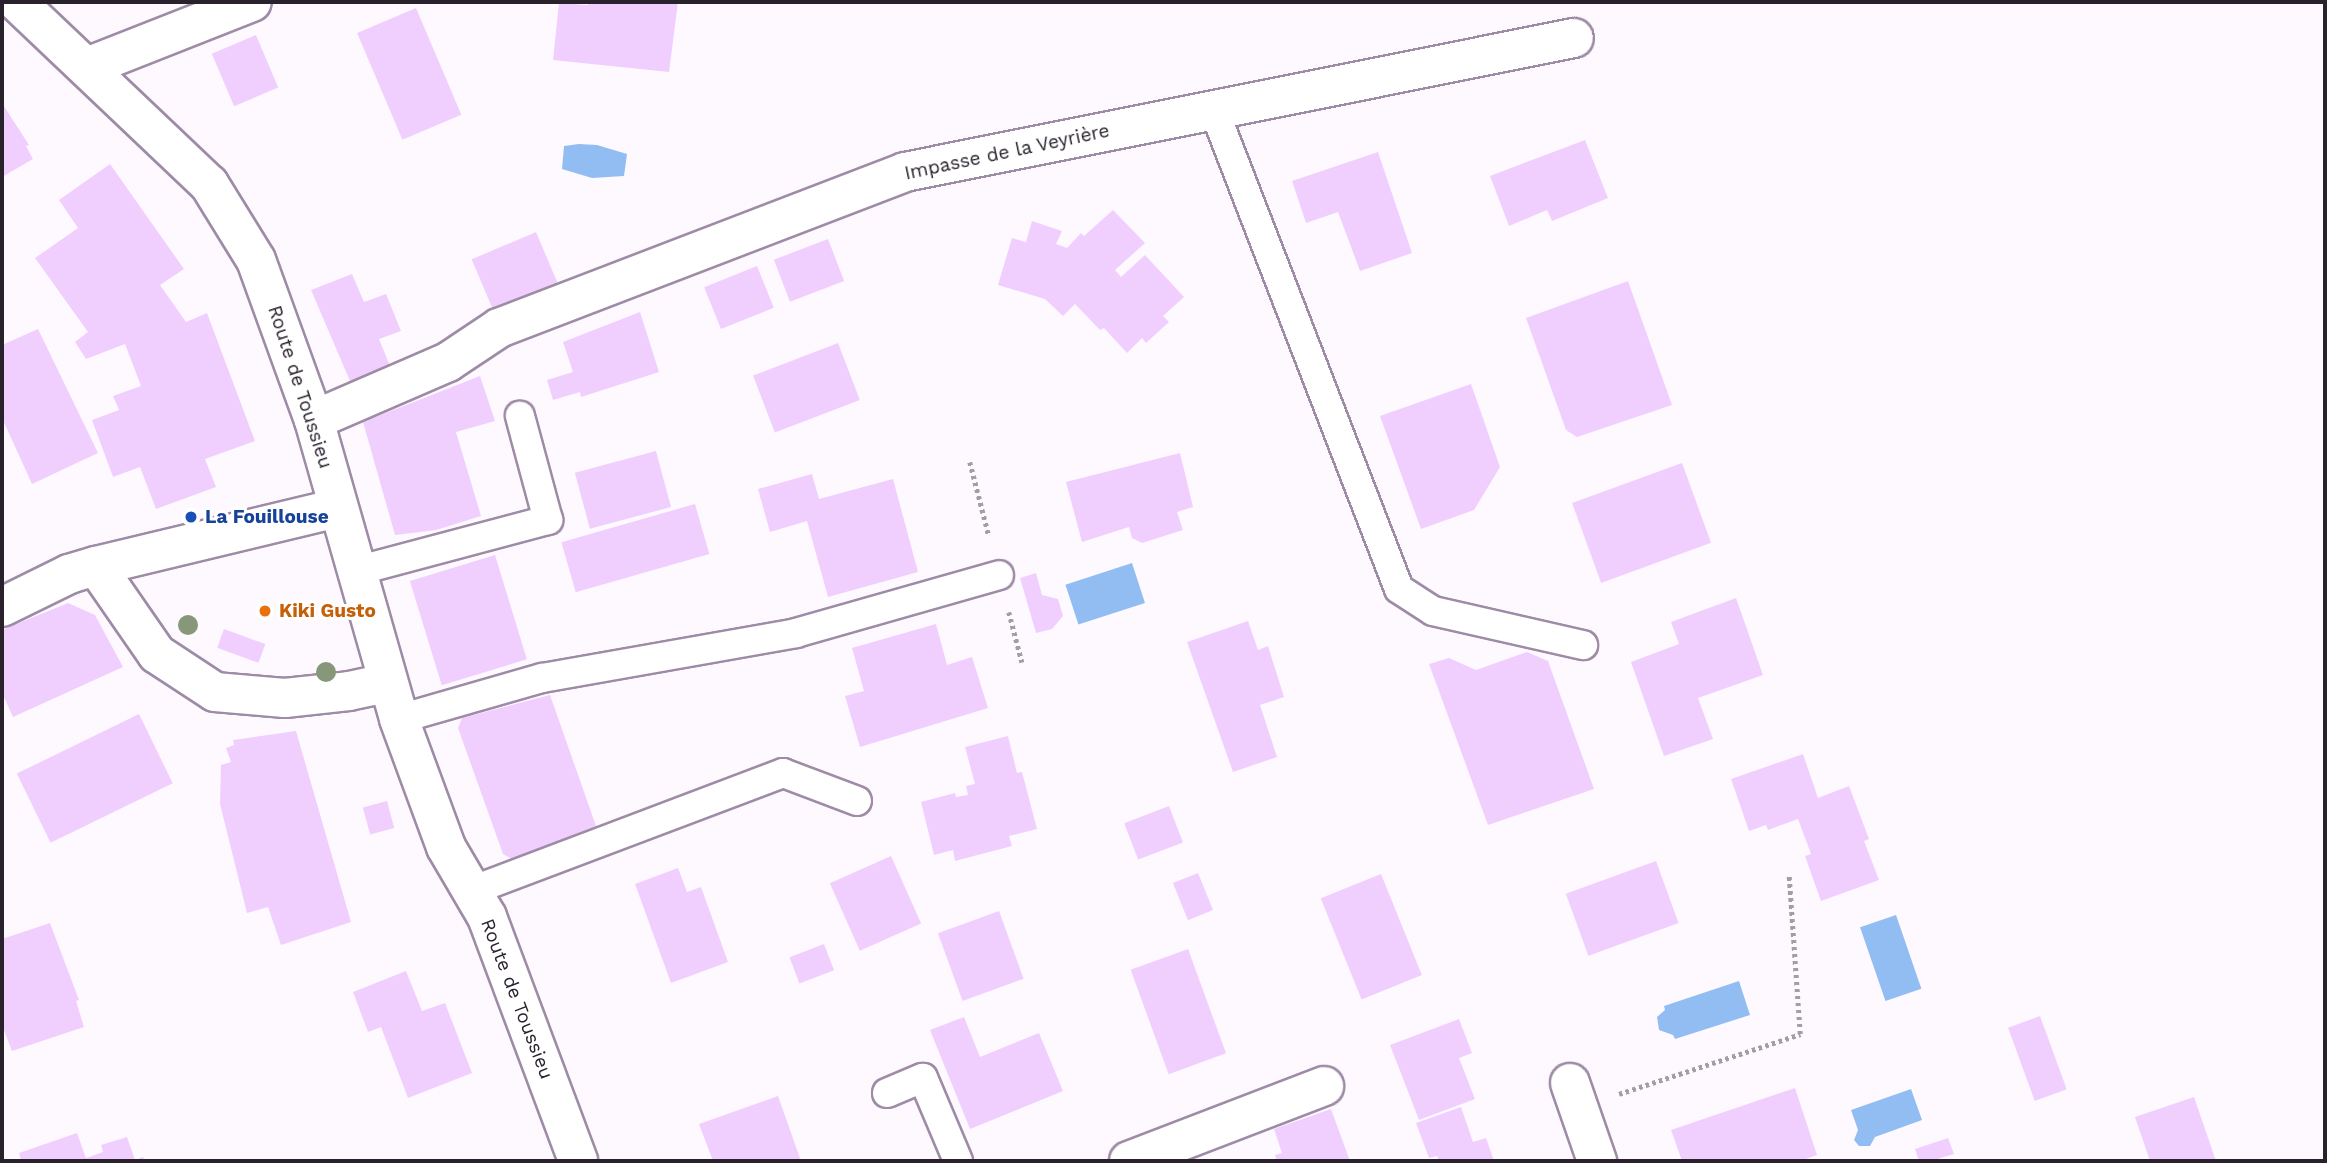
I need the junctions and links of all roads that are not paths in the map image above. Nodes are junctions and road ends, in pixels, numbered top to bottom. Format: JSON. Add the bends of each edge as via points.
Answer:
{"nodes":[{"id":1,"x":17,"y":2,"type":"edge"},
{"id":2,"x":252,"y":2,"type":"edge"},
{"id":3,"x":1574,"y":38,"type":"dead end"},
{"id":4,"x":88,"y":66,"type":"junction"},
{"id":5,"x":1214,"y":110,"type":"junction"},
{"id":6,"x":520,"y":416,"type":"dead end"},
{"id":7,"x":314,"y":420,"type":"junction"},
{"id":8,"x":338,"y":508,"type":"junction"},
{"id":9,"x":96,"y":566,"type":"junction"},
{"id":10,"x":356,"y":571,"type":"junction"},
{"id":11,"x":999,"y":575,"type":"dead end"},
{"id":12,"x":2,"y":607,"type":"edge"},
{"id":13,"x":1583,"y":645,"type":"dead end"},
{"id":14,"x":387,"y":683,"type":"junction"},
{"id":15,"x":399,"y":719,"type":"junction"},
{"id":16,"x":857,"y":801,"type":"dead end"},
{"id":17,"x":471,"y":891,"type":"junction"},
{"id":18,"x":1324,"y":1086,"type":"dead end"},
{"id":19,"x":887,"y":1093,"type":"dead end"},
{"id":20,"x":1574,"y":1095,"type":"road end"},
{"id":21,"x":578,"y":1161,"type":"edge"},
{"id":22,"x":958,"y":1161,"type":"edge"},
{"id":23,"x":1129,"y":1161,"type":"edge"},
{"id":24,"x":1597,"y":1161,"type":"edge"}],
"edges":[{"from":1,"to":4,"type":"street","name":"Route de Toussieu"},
{"from":2,"to":4,"type":"street"},
{"from":3,"to":5,"type":"street","name":"Impasse de la Veyrière"},
{"from":4,"to":7,"type":"street","name":"Route de Toussieu","via":[[209,184],[256,260]]},
{"from":5,"to":7,"type":"street","name":"Impasse de la Veyrière","via":[[905,172],[499,328],[448,362]]},
{"from":5,"to":13,"type":"lane","via":[[1399,589],[1433,611]]},
{"from":6,"to":10,"type":"lane","via":[[548,520]]},
{"from":7,"to":8,"type":"street","name":"Route de Toussieu"},
{"from":8,"to":9,"type":"street"},
{"from":8,"to":10,"type":"street","name":"Route de Toussieu"},
{"from":9,"to":12,"type":"street"},
{"from":9,"to":14,"type":"street","via":[[157,654],[215,692],[285,698]]},
{"from":10,"to":14,"type":"street","name":"Route de Toussieu"},
{"from":11,"to":15,"type":"lane","via":[[796,633],[542,678]]},
{"from":14,"to":15,"type":"street","name":"Route de Toussieu"},
{"from":15,"to":17,"type":"street","name":"Route de Toussieu","via":[[446,847]]},
{"from":16,"to":17,"type":"lane","via":[[783,774]]},
{"from":17,"to":21,"type":"street","name":"Route de Toussieu","via":[[487,917]]},
{"from":18,"to":23,"type":"street"},
{"from":19,"to":22,"type":"lane","via":[[923,1078]]},
{"from":20,"to":24,"type":"street"}]}
